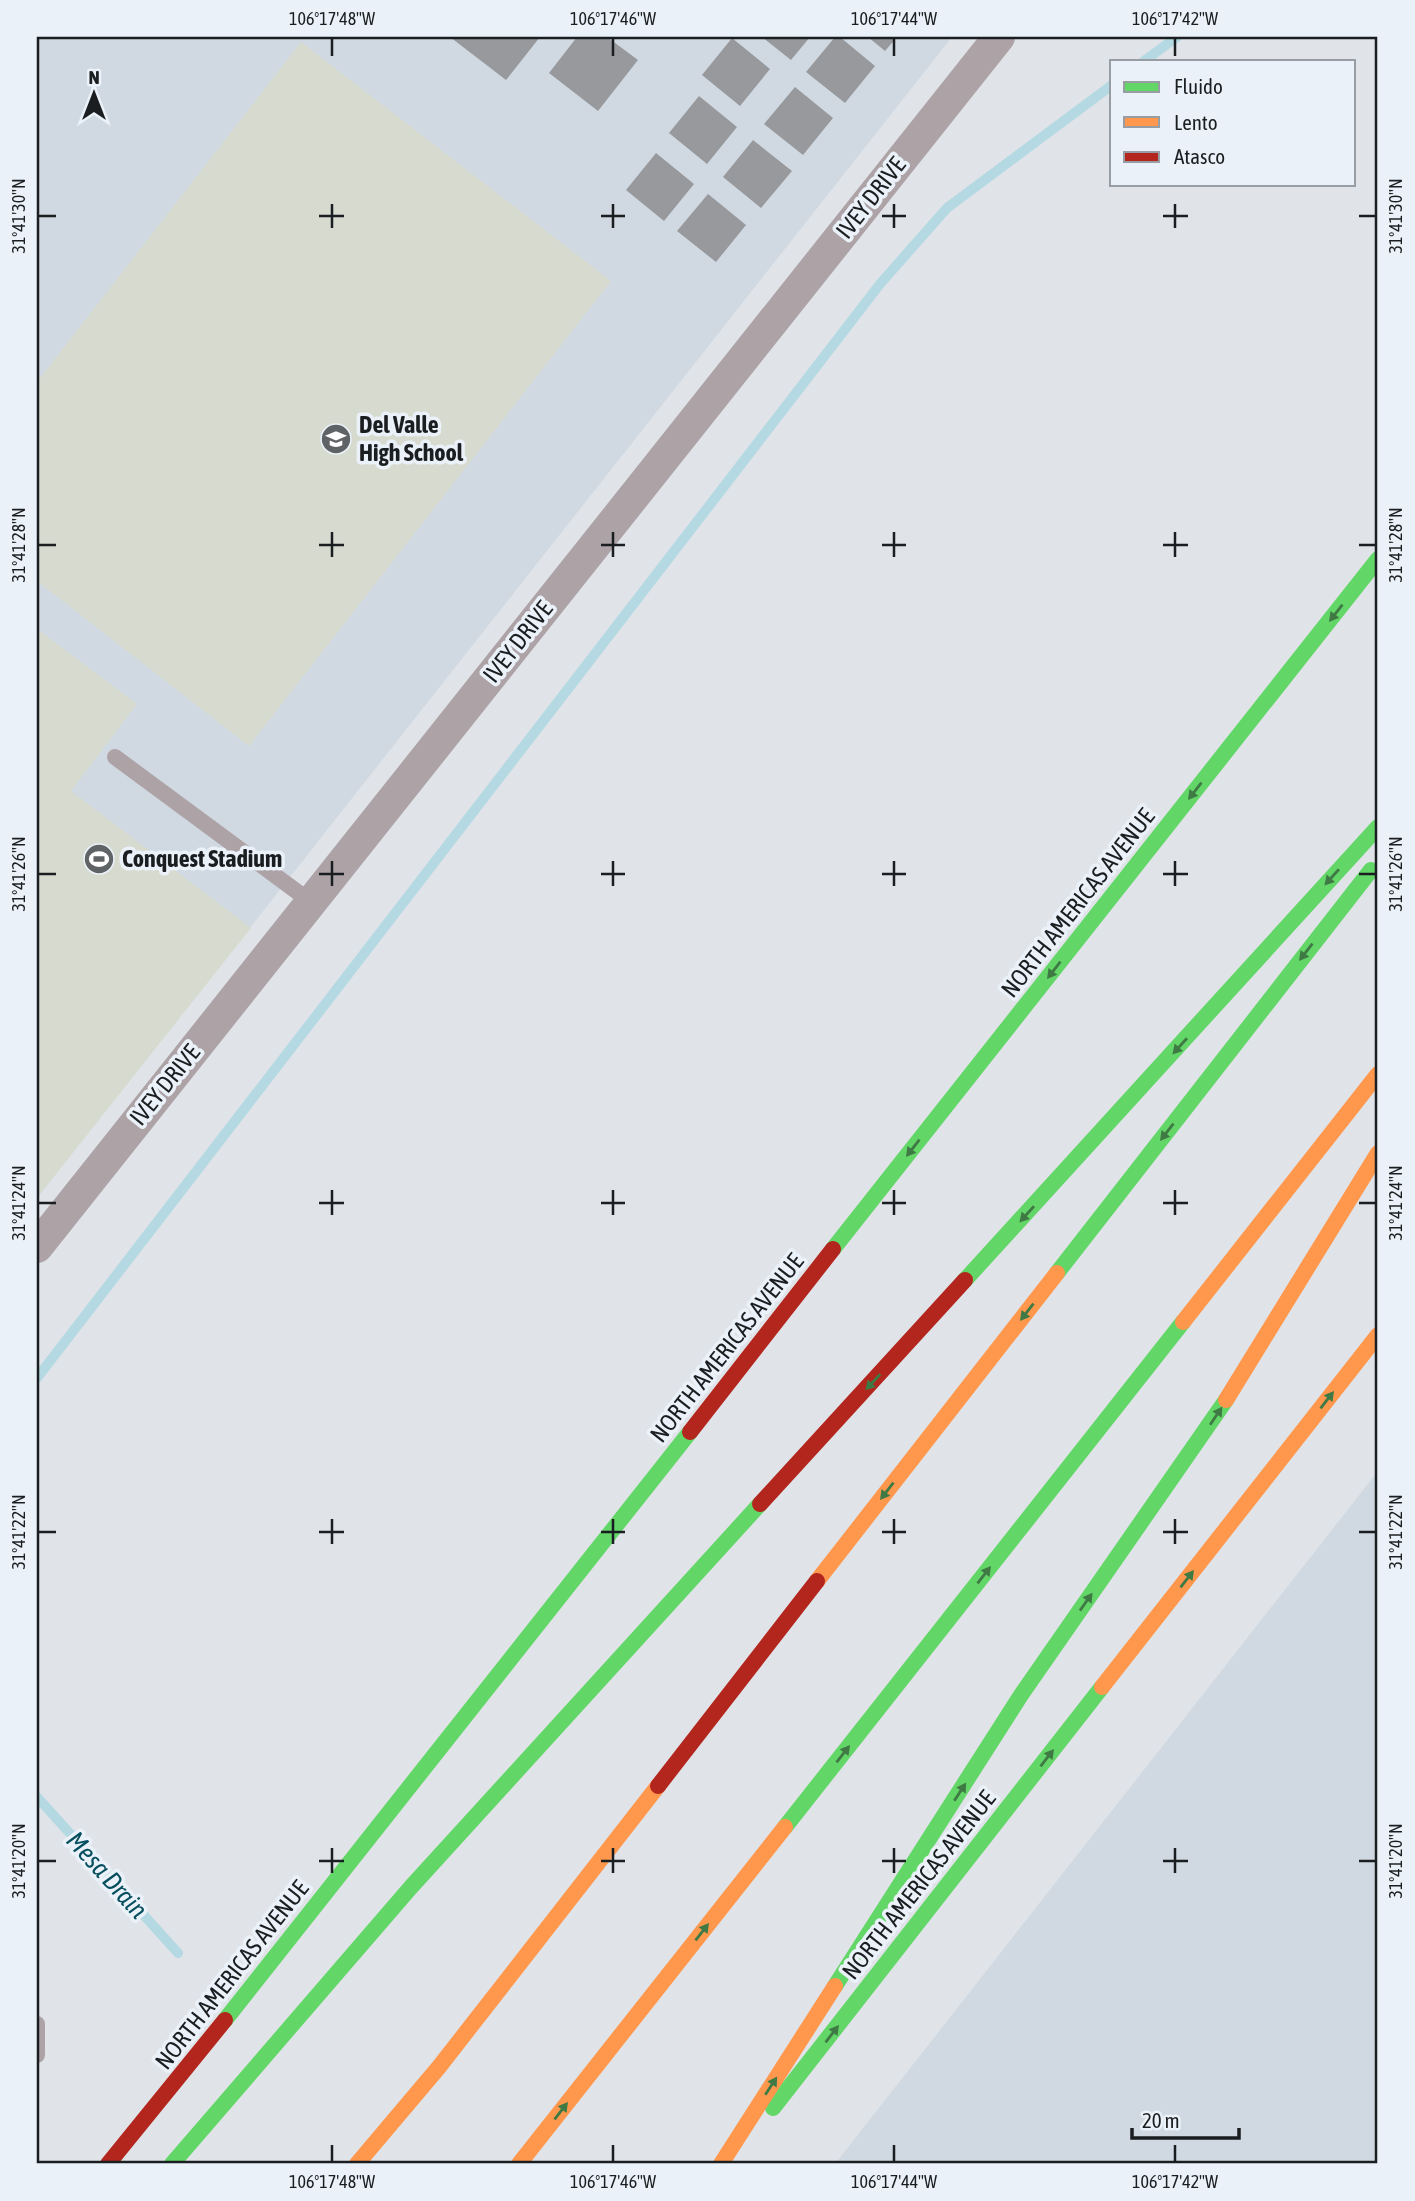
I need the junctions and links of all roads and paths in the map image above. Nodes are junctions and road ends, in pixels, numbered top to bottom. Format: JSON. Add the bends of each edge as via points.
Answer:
{"nodes":[{"id":1,"x":999,"y":37,"type":"edge"},
{"id":2,"x":1378,"y":559,"type":"edge"},
{"id":3,"x":115,"y":757,"type":"dead end"},
{"id":4,"x":1378,"y":827,"type":"edge"},
{"id":5,"x":1378,"y":860,"type":"edge"},
{"id":6,"x":311,"y":902,"type":"junction"},
{"id":7,"x":1378,"y":1074,"type":"edge"},
{"id":8,"x":1378,"y":1153,"type":"edge"},
{"id":9,"x":37,"y":1247,"type":"edge"},
{"id":10,"x":1378,"y":1335,"type":"edge"},
{"id":11,"x":37,"y":2024,"type":"edge"},
{"id":12,"x":37,"y":2055,"type":"edge"},
{"id":13,"x":108,"y":2164,"type":"edge"},
{"id":14,"x":172,"y":2164,"type":"edge"},
{"id":15,"x":357,"y":2164,"type":"edge"},
{"id":16,"x":519,"y":2164,"type":"edge"},
{"id":17,"x":721,"y":2164,"type":"edge"},
{"id":18,"x":729,"y":2164,"type":"edge"}],
"edges":[{"from":1,"to":6,"type":"street","name":"IVEY DRIVE"},
{"from":2,"to":13,"type":"main road","name":"NORTH AMERICAS AVENUE","one_way":true},
{"from":3,"to":6,"type":"lane"},
{"from":4,"to":14,"type":"main road","one_way":true,"via":[[411,1887]]},
{"from":5,"to":15,"type":"main road","one_way":true,"via":[[439,2067]]},
{"from":6,"to":9,"type":"street","name":"IVEY DRIVE"},
{"from":16,"to":7,"type":"main road","one_way":true},
{"from":17,"to":8,"type":"main road","one_way":true,"via":[[1021,1695],[1217,1414]]},
{"from":18,"to":10,"type":"main road","name":"NORTH AMERICAS AVENUE","one_way":true},
{"from":11,"to":12,"type":"lane"}]}
